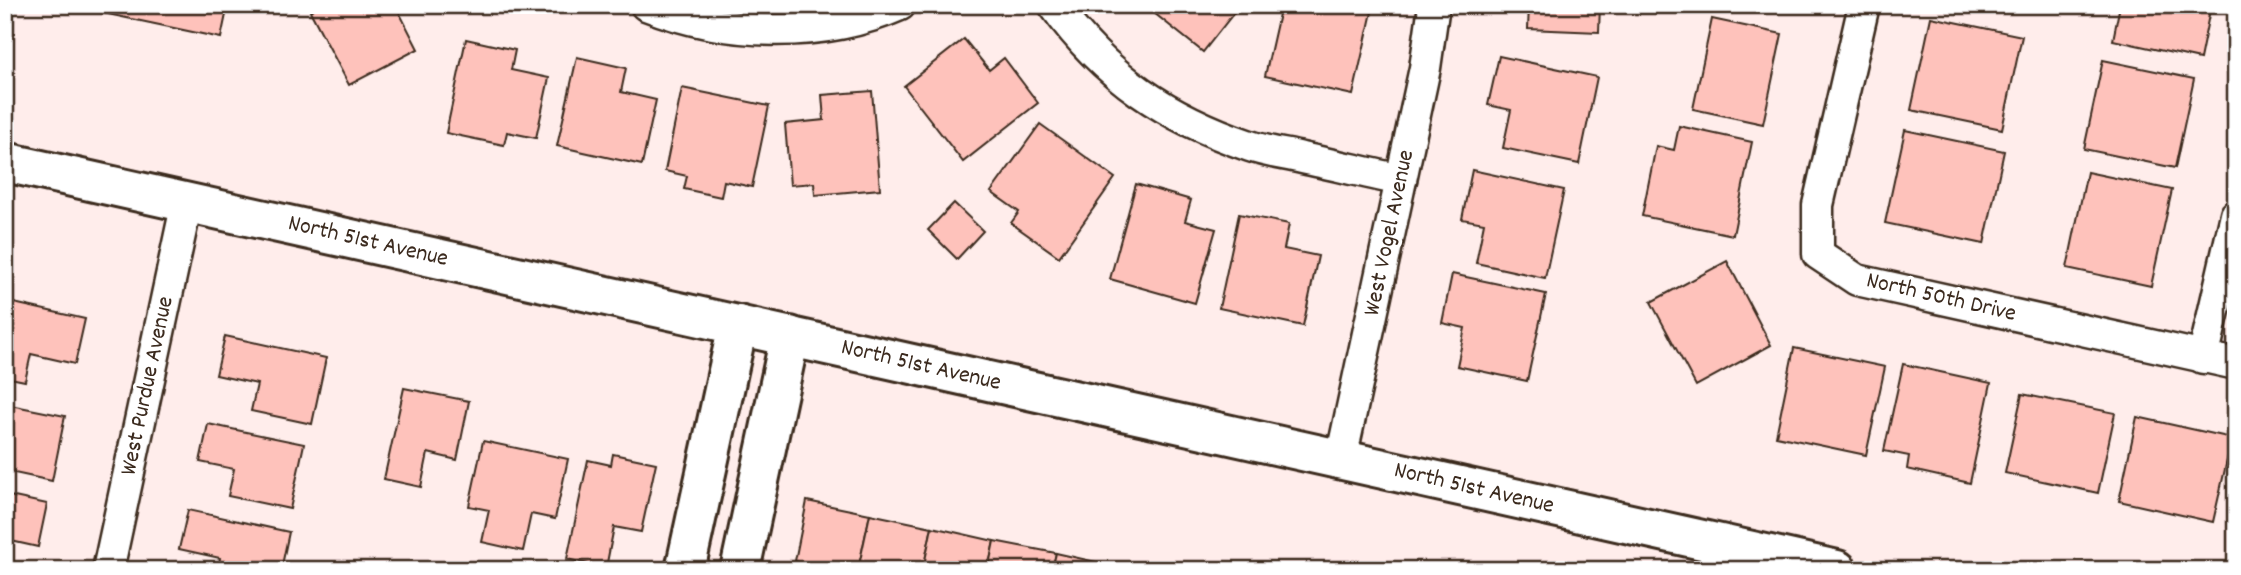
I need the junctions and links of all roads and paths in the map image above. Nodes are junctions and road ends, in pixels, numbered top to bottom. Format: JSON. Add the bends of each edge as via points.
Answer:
{"nodes":[{"id":1,"x":646,"y":5,"type":"edge"},
{"id":2,"x":900,"y":5,"type":"edge"},
{"id":3,"x":1054,"y":5,"type":"edge"},
{"id":4,"x":1434,"y":5,"type":"edge"},
{"id":5,"x":1864,"y":5,"type":"edge"},
{"id":6,"x":5,"y":162,"type":"edge"},
{"id":7,"x":1401,"y":180,"type":"junction"},
{"id":8,"x":187,"y":202,"type":"junction"},
{"id":9,"x":2236,"y":215,"type":"edge"},
{"id":10,"x":738,"y":325,"type":"junction"},
{"id":11,"x":790,"y":336,"type":"junction"},
{"id":12,"x":2203,"y":358,"type":"junction"},
{"id":13,"x":2236,"y":365,"type":"edge"},
{"id":14,"x":1342,"y":459,"type":"junction"},
{"id":15,"x":108,"y":570,"type":"edge"},
{"id":16,"x":685,"y":570,"type":"edge"},
{"id":17,"x":740,"y":570,"type":"edge"},
{"id":18,"x":1837,"y":570,"type":"edge"}],
"edges":[{"from":1,"to":2,"type":"street","via":[[698,22],[747,29],[811,28]]},
{"from":3,"to":7,"type":"street","via":[[1105,64],[1146,98],[1197,125],[1252,147]]},
{"from":4,"to":7,"type":"street","name":"West Vogel Avenue"},
{"from":5,"to":12,"type":"street","name":"North 50th Drive","via":[[1818,205],[1818,254],[1857,279]]},
{"from":6,"to":8,"type":"main road","name":"North 51st Avenue"},
{"from":7,"to":14,"type":"street","name":"West Vogel Avenue"},
{"from":8,"to":10,"type":"main road","name":"North 51st Avenue"},
{"from":8,"to":15,"type":"street","name":"West Purdue Avenue"},
{"from":9,"to":12,"type":"street"},
{"from":10,"to":11,"type":"main road","name":"North 51st Avenue"},
{"from":10,"to":16,"type":"main road"},
{"from":11,"to":14,"type":"main road","name":"North 51st Avenue"},
{"from":11,"to":17,"type":"main road"},
{"from":12,"to":13,"type":"street","name":"North 50th Drive"},
{"from":14,"to":18,"type":"main road","name":"North 51st Avenue"}]}
